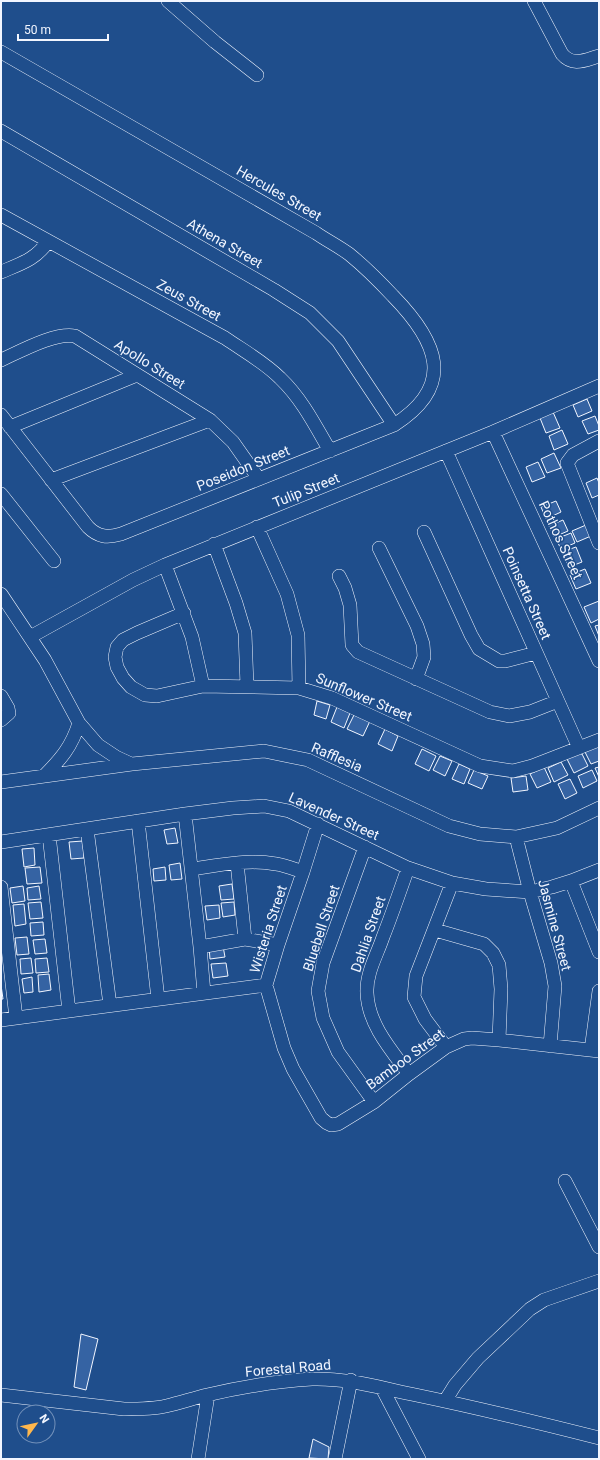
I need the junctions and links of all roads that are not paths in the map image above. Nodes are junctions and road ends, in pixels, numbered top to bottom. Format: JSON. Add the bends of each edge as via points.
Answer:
{"nodes":[{"id":1,"x":168,"y":1,"type":"edge"},
{"id":2,"x":534,"y":1,"type":"edge"},
{"id":3,"x":1,"y":52,"type":"edge"},
{"id":4,"x":599,"y":56,"type":"edge"},
{"id":5,"x":257,"y":74,"type":"dead end"},
{"id":6,"x":1,"y":132,"type":"edge"},
{"id":7,"x":1,"y":215,"type":"edge"},
{"id":8,"x":48,"y":241,"type":"junction"},
{"id":9,"x":1,"y":272,"type":"edge"},
{"id":10,"x":1,"y":360,"type":"edge"},
{"id":11,"x":137,"y":375,"type":"junction"},
{"id":12,"x":599,"y":386,"type":"edge"},
{"id":13,"x":1,"y":415,"type":"edge"},
{"id":14,"x":210,"y":420,"type":"junction"},
{"id":15,"x":394,"y":425,"type":"junction"},
{"id":16,"x":10,"y":427,"type":"junction"},
{"id":17,"x":493,"y":432,"type":"junction"},
{"id":18,"x":599,"y":441,"type":"edge"},
{"id":19,"x":330,"y":451,"type":"junction"},
{"id":20,"x":446,"y":451,"type":"junction"},
{"id":21,"x":259,"y":479,"type":"junction"},
{"id":22,"x":51,"y":480,"type":"junction"},
{"id":23,"x":1,"y":494,"type":"edge"},
{"id":24,"x":257,"y":527,"type":"junction"},
{"id":25,"x":424,"y":532,"type":"dead end"},
{"id":26,"x":599,"y":543,"type":"edge"},
{"id":27,"x":214,"y":544,"type":"junction"},
{"id":28,"x":378,"y":548,"type":"dead end"},
{"id":29,"x":54,"y":562,"type":"dead end"},
{"id":30,"x":165,"y":565,"type":"junction"},
{"id":31,"x":338,"y":576,"type":"dead end"},
{"id":32,"x":1,"y":594,"type":"edge"},
{"id":33,"x":184,"y":613,"type":"junction"},
{"id":34,"x":30,"y":637,"type":"junction"},
{"id":35,"x":536,"y":653,"type":"junction"},
{"id":36,"x":599,"y":661,"type":"edge"},
{"id":37,"x":416,"y":679,"type":"junction"},
{"id":38,"x":203,"y":686,"type":"junction"},
{"id":39,"x":247,"y":686,"type":"junction"},
{"id":40,"x":298,"y":688,"type":"junction"},
{"id":41,"x":1,"y":696,"type":"edge"},
{"id":42,"x":558,"y":701,"type":"junction"},
{"id":43,"x":1,"y":720,"type":"edge"},
{"id":44,"x":79,"y":723,"type":"junction"},
{"id":45,"x":599,"y":740,"type":"edge"},
{"id":46,"x":579,"y":748,"type":"junction"},
{"id":47,"x":132,"y":764,"type":"junction"},
{"id":48,"x":44,"y":776,"type":"junction"},
{"id":49,"x":1,"y":782,"type":"edge"},
{"id":50,"x":599,"y":808,"type":"edge"},
{"id":51,"x":185,"y":814,"type":"junction"},
{"id":52,"x":138,"y":821,"type":"junction"},
{"id":53,"x":318,"y":824,"type":"junction"},
{"id":54,"x":86,"y":829,"type":"junction"},
{"id":55,"x":49,"y":835,"type":"junction"},
{"id":56,"x":516,"y":838,"type":"junction"},
{"id":57,"x":1,"y":842,"type":"edge"},
{"id":58,"x":365,"y":847,"type":"junction"},
{"id":59,"x":238,"y":863,"type":"junction"},
{"id":60,"x":408,"y":868,"type":"junction"},
{"id":61,"x":192,"y":869,"type":"junction"},
{"id":62,"x":599,"y":870,"type":"edge"},
{"id":63,"x":303,"y":872,"type":"junction"},
{"id":64,"x":571,"y":881,"type":"junction"},
{"id":65,"x":452,"y":883,"type":"junction"},
{"id":66,"x":1,"y":887,"type":"edge"},
{"id":67,"x":530,"y":892,"type":"junction"},
{"id":68,"x":434,"y":930,"type":"junction"},
{"id":69,"x":245,"y":939,"type":"junction"},
{"id":70,"x":278,"y":946,"type":"junction"},
{"id":71,"x":200,"y":947,"type":"junction"},
{"id":72,"x":599,"y":952,"type":"edge"},
{"id":73,"x":266,"y":985,"type":"junction"},
{"id":74,"x":599,"y":991,"type":"edge"},
{"id":75,"x":204,"y":993,"type":"junction"},
{"id":76,"x":158,"y":999,"type":"junction"},
{"id":77,"x":110,"y":1005,"type":"junction"},
{"id":78,"x":68,"y":1011,"type":"junction"},
{"id":79,"x":16,"y":1018,"type":"junction"},
{"id":80,"x":1,"y":1020,"type":"edge"},
{"id":81,"x":499,"y":1040,"type":"junction"},
{"id":82,"x":550,"y":1046,"type":"junction"},
{"id":83,"x":446,"y":1047,"type":"junction"},
{"id":84,"x":595,"y":1051,"type":"edge"},
{"id":85,"x":409,"y":1074,"type":"junction"},
{"id":86,"x":374,"y":1102,"type":"junction"},
{"id":87,"x":331,"y":1125,"type":"joint"},
{"id":88,"x":565,"y":1182,"type":"dead end"},
{"id":89,"x":599,"y":1247,"type":"edge"},
{"id":90,"x":599,"y":1281,"type":"edge"},
{"id":91,"x":350,"y":1380,"type":"junction"},
{"id":92,"x":382,"y":1388,"type":"junction"},
{"id":93,"x":1,"y":1395,"type":"edge"},
{"id":94,"x":208,"y":1395,"type":"junction"},
{"id":95,"x":445,"y":1401,"type":"junction"},
{"id":96,"x":599,"y":1438,"type":"edge"},
{"id":97,"x":198,"y":1459,"type":"edge"},
{"id":98,"x":335,"y":1459,"type":"edge"},
{"id":99,"x":419,"y":1459,"type":"edge"}],
"edges":[{"from":1,"to":5,"type":"street"},
{"from":2,"to":4,"type":"street","via":[[567,60],[575,62]]},
{"from":3,"to":15,"type":"street","name":"Hercules Street","via":[[316,233],[348,254],[377,279],[404,307],[422,331],[432,349],[434,363],[430,388],[423,400],[415,410]]},
{"from":6,"to":15,"type":"street","name":"Athena Street","via":[[310,313],[338,341]]},
{"from":7,"to":8,"type":"street","name":"Zeus Street"},
{"from":8,"to":9,"type":"street","via":[[30,260]]},
{"from":8,"to":19,"type":"street","name":"Zeus Street","via":[[225,338],[259,361],[297,396]]},
{"from":10,"to":11,"type":"street","name":"Apollo Street","via":[[68,334],[83,340]]},
{"from":11,"to":14,"type":"street","name":"Apollo Street"},
{"from":11,"to":16,"type":"street"},
{"from":12,"to":17,"type":"street","name":"Tulip Street"},
{"from":13,"to":16,"type":"street"},
{"from":14,"to":21,"type":"street","name":"Apollo Street","via":[[233,442]]},
{"from":14,"to":22,"type":"street"},
{"from":15,"to":19,"type":"street","name":"Poseidon Street"},
{"from":16,"to":22,"type":"street"},
{"from":17,"to":20,"type":"street","name":"Tulip Street"},
{"from":17,"to":36,"type":"street","name":"Pothos Street"},
{"from":18,"to":26,"type":"street","via":[[572,455],[567,463]]},
{"from":19,"to":21,"type":"street","name":"Poseidon Street"},
{"from":20,"to":24,"type":"street","name":"Tulip Street"},
{"from":20,"to":35,"type":"street","name":"Poinsetta Street"},
{"from":21,"to":22,"type":"street","name":"Poseidon Street","via":[[109,537],[93,532]]},
{"from":23,"to":29,"type":"street"},
{"from":24,"to":27,"type":"street","name":"Tulip Street"},
{"from":24,"to":40,"type":"street","via":[[287,594],[298,635]]},
{"from":25,"to":35,"type":"street","via":[[479,648],[499,661]]},
{"from":27,"to":30,"type":"street","name":"Tulip Street"},
{"from":27,"to":39,"type":"street","via":[[245,633]]},
{"from":28,"to":37,"type":"street","via":[[417,626],[423,644],[424,657]]},
{"from":30,"to":33,"type":"street"},
{"from":30,"to":34,"type":"street","name":"Tulip Street"},
{"from":31,"to":37,"type":"street","via":[[350,605],[351,640],[354,649]]},
{"from":32,"to":34,"type":"street"},
{"from":33,"to":38,"type":"street"},
{"from":33,"to":38,"type":"street","name":"Sunflower Street","via":[[123,640],[117,647],[114,658],[123,678],[131,687],[145,695],[157,696]]},
{"from":34,"to":44,"type":"street"},
{"from":35,"to":42,"type":"street","name":"Poinsetta Street"},
{"from":37,"to":42,"type":"street","via":[[490,712],[509,716],[530,712]]},
{"from":38,"to":39,"type":"street","name":"Sunflower Street"},
{"from":39,"to":40,"type":"street","name":"Sunflower Street"},
{"from":40,"to":46,"type":"street","name":"Sunflower Street","via":[[332,698],[480,766],[512,771]]},
{"from":41,"to":43,"type":"street","via":[[8,708],[8,713]]},
{"from":42,"to":46,"type":"street","name":"Poinsetta Street"},
{"from":44,"to":47,"type":"street","via":[[98,745]]},
{"from":44,"to":48,"type":"street","via":[[70,747]]},
{"from":45,"to":46,"type":"street","name":"Sunflower Street"},
{"from":47,"to":48,"type":"street","name":"Rafflesia"},
{"from":47,"to":56,"type":"street","name":"Rafflesia","via":[[264,751],[308,760],[449,826],[480,834]]},
{"from":48,"to":49,"type":"street","name":"Rafflesia"},
{"from":50,"to":56,"type":"street","name":"Rafflesia","via":[[557,828]]},
{"from":51,"to":52,"type":"street","name":"Lavender Street"},
{"from":51,"to":53,"type":"street","name":"Lavender Street","via":[[264,806],[289,811]]},
{"from":51,"to":61,"type":"street"},
{"from":52,"to":54,"type":"street","name":"Lavender Street"},
{"from":52,"to":76,"type":"street"},
{"from":53,"to":58,"type":"street","name":"Lavender Street"},
{"from":53,"to":63,"type":"street","name":"Wisteria Street"},
{"from":54,"to":55,"type":"street","name":"Lavender Street"},
{"from":54,"to":77,"type":"street"},
{"from":55,"to":57,"type":"street","name":"Lavender Street"},
{"from":55,"to":78,"type":"street"},
{"from":56,"to":67,"type":"street","name":"Jasmine Street"},
{"from":58,"to":60,"type":"street","name":"Lavender Street"},
{"from":58,"to":86,"type":"street","name":"Bluebell Street","via":[[323,963],[318,991],[323,1018],[338,1052]]},
{"from":59,"to":61,"type":"street"},
{"from":59,"to":63,"type":"street","via":[[264,862]]},
{"from":59,"to":69,"type":"street"},
{"from":60,"to":65,"type":"street","name":"Lavender Street"},
{"from":60,"to":85,"type":"street","name":"Dahlia Street","via":[[369,972],[367,993],[371,1014],[380,1035]]},
{"from":61,"to":71,"type":"street"},
{"from":62,"to":64,"type":"street","name":"Lavender Street"},
{"from":63,"to":70,"type":"street","name":"Wisteria Street"},
{"from":64,"to":67,"type":"street","name":"Lavender Street"},
{"from":64,"to":72,"type":"street"},
{"from":65,"to":67,"type":"street","name":"Lavender Street","via":[[486,889]]},
{"from":65,"to":68,"type":"street"},
{"from":66,"to":79,"type":"street"},
{"from":67,"to":82,"type":"street","name":"Jasmine Street","via":[[551,963],[555,986]]},
{"from":68,"to":81,"type":"street","via":[[484,944],[493,953],[499,965],[501,989]]},
{"from":68,"to":83,"type":"street","via":[[416,976],[414,997],[425,1019]]},
{"from":69,"to":70,"type":"street"},
{"from":69,"to":71,"type":"street"},
{"from":70,"to":73,"type":"street","name":"Wisteria Street"},
{"from":71,"to":75,"type":"street"},
{"from":73,"to":75,"type":"street"},
{"from":73,"to":87,"type":"street","name":"Wisteria Street","via":[[284,1048],[293,1069],[321,1118]]},
{"from":74,"to":84,"type":"street"},
{"from":75,"to":76,"type":"street"},
{"from":76,"to":77,"type":"street"},
{"from":77,"to":78,"type":"street"},
{"from":78,"to":79,"type":"street"},
{"from":79,"to":80,"type":"street"},
{"from":81,"to":82,"type":"street","name":"Bamboo Street"},
{"from":81,"to":83,"type":"street","name":"Bamboo Street","via":[[464,1039]]},
{"from":82,"to":84,"type":"street","name":"Bamboo Street"},
{"from":83,"to":85,"type":"street","name":"Bamboo Street"},
{"from":85,"to":86,"type":"street","name":"Bamboo Street"},
{"from":86,"to":87,"type":"street","name":"Bamboo Street","via":[[338,1124]]},
{"from":88,"to":89,"type":"street"},
{"from":90,"to":95,"type":"street","via":[[544,1300],[530,1310],[478,1358]]},
{"from":91,"to":92,"type":"street","name":"Forestal Road"},
{"from":91,"to":94,"type":"street","name":"Forestal Road","via":[[311,1380]]},
{"from":91,"to":98,"type":"street"},
{"from":92,"to":95,"type":"street","name":"Forestal Road"},
{"from":92,"to":99,"type":"street"},
{"from":93,"to":94,"type":"street","name":"Forestal Road","via":[[137,1409],[166,1406]]},
{"from":94,"to":97,"type":"street"},
{"from":95,"to":96,"type":"street","name":"Forestal Road"}]}
